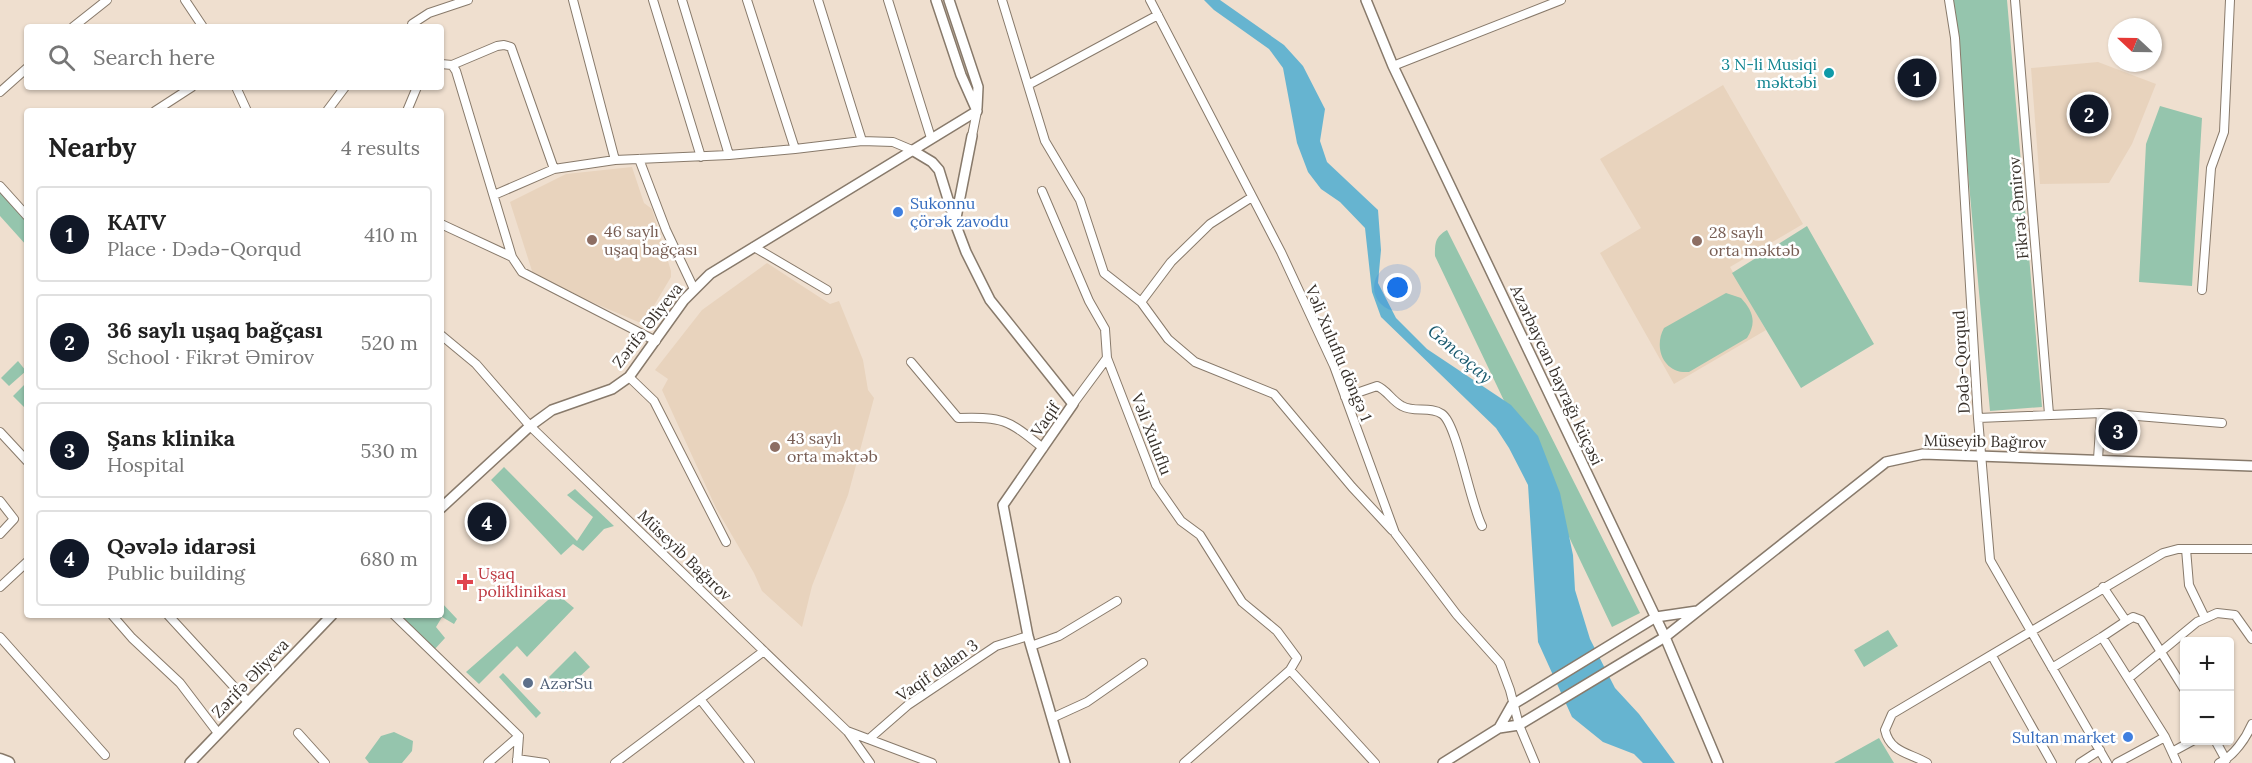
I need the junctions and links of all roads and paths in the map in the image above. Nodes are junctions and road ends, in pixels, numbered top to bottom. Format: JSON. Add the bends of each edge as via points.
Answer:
{"nodes":[{"id":1,"x":107,"y":0,"type":"edge"},
{"id":2,"x":185,"y":0,"type":"edge"},
{"id":3,"x":468,"y":0,"type":"edge"},
{"id":4,"x":573,"y":0,"type":"edge"},
{"id":5,"x":653,"y":0,"type":"edge"},
{"id":6,"x":682,"y":0,"type":"edge"},
{"id":7,"x":747,"y":0,"type":"edge"},
{"id":8,"x":818,"y":0,"type":"edge"},
{"id":9,"x":888,"y":0,"type":"edge"},
{"id":10,"x":936,"y":0,"type":"edge"},
{"id":11,"x":949,"y":0,"type":"edge"},
{"id":12,"x":1002,"y":0,"type":"edge"},
{"id":13,"x":1150,"y":0,"type":"edge"},
{"id":14,"x":1366,"y":0,"type":"edge"},
{"id":15,"x":1561,"y":0,"type":"edge"},
{"id":16,"x":1949,"y":0,"type":"edge"},
{"id":17,"x":2015,"y":0,"type":"edge"},
{"id":18,"x":2230,"y":0,"type":"edge"},
{"id":19,"x":1158,"y":15,"type":"junction"},
{"id":20,"x":77,"y":24,"type":"edge"},
{"id":21,"x":200,"y":24,"type":"edge"},
{"id":22,"x":412,"y":24,"type":"edge"},
{"id":23,"x":444,"y":64,"type":"edge"},
{"id":24,"x":452,"y":65,"type":"junction"},
{"id":25,"x":1393,"y":66,"type":"junction"},
{"id":26,"x":24,"y":71,"type":"edge"},
{"id":27,"x":1028,"y":85,"type":"junction"},
{"id":28,"x":187,"y":90,"type":"edge"},
{"id":29,"x":237,"y":90,"type":"edge"},
{"id":30,"x":343,"y":90,"type":"edge"},
{"id":31,"x":416,"y":90,"type":"edge"},
{"id":32,"x":0,"y":92,"type":"edge"},
{"id":33,"x":159,"y":108,"type":"edge"},
{"id":34,"x":245,"y":108,"type":"edge"},
{"id":35,"x":329,"y":108,"type":"edge"},
{"id":36,"x":408,"y":108,"type":"edge"},
{"id":37,"x":977,"y":111,"type":"junction"},
{"id":38,"x":972,"y":136,"type":"joint"},
{"id":39,"x":931,"y":138,"type":"junction"},
{"id":40,"x":862,"y":141,"type":"junction"},
{"id":41,"x":795,"y":149,"type":"junction"},
{"id":42,"x":912,"y":150,"type":"junction"},
{"id":43,"x":729,"y":155,"type":"junction"},
{"id":44,"x":700,"y":157,"type":"junction"},
{"id":45,"x":639,"y":159,"type":"junction"},
{"id":46,"x":615,"y":160,"type":"junction"},
{"id":47,"x":554,"y":169,"type":"junction"},
{"id":48,"x":0,"y":186,"type":"edge"},
{"id":49,"x":1042,"y":191,"type":"dead end"},
{"id":50,"x":494,"y":195,"type":"junction"},
{"id":51,"x":1252,"y":197,"type":"junction"},
{"id":52,"x":24,"y":211,"type":"edge"},
{"id":53,"x":956,"y":223,"type":"junction"},
{"id":54,"x":444,"y":225,"type":"edge"},
{"id":55,"x":754,"y":247,"type":"junction"},
{"id":56,"x":512,"y":257,"type":"junction"},
{"id":57,"x":694,"y":289,"type":"junction"},
{"id":58,"x":827,"y":290,"type":"dead end"},
{"id":59,"x":2202,"y":290,"type":"dead end"},
{"id":60,"x":1141,"y":302,"type":"junction"},
{"id":61,"x":444,"y":337,"type":"edge"},
{"id":62,"x":656,"y":341,"type":"junction"},
{"id":63,"x":1107,"y":358,"type":"junction"},
{"id":64,"x":911,"y":362,"type":"dead end"},
{"id":65,"x":629,"y":377,"type":"junction"},
{"id":66,"x":1345,"y":397,"type":"junction"},
{"id":67,"x":1073,"y":404,"type":"junction"},
{"id":68,"x":2101,"y":413,"type":"junction"},
{"id":69,"x":2049,"y":414,"type":"junction"},
{"id":70,"x":1978,"y":418,"type":"junction"},
{"id":71,"x":2222,"y":423,"type":"dead end"},
{"id":72,"x":530,"y":426,"type":"junction"},
{"id":73,"x":0,"y":432,"type":"edge"},
{"id":74,"x":1043,"y":448,"type":"junction"},
{"id":75,"x":1981,"y":454,"type":"junction"},
{"id":76,"x":24,"y":458,"type":"edge"},
{"id":77,"x":2097,"y":459,"type":"junction"},
{"id":78,"x":2252,"y":466,"type":"edge"},
{"id":79,"x":0,"y":501,"type":"edge"},
{"id":80,"x":444,"y":505,"type":"edge"},
{"id":81,"x":1482,"y":526,"type":"dead end"},
{"id":82,"x":1395,"y":533,"type":"junction"},
{"id":83,"x":0,"y":534,"type":"edge"},
{"id":84,"x":726,"y":542,"type":"dead end"},
{"id":85,"x":2186,"y":549,"type":"junction"},
{"id":86,"x":2252,"y":549,"type":"edge"},
{"id":87,"x":24,"y":565,"type":"edge"},
{"id":88,"x":0,"y":587,"type":"edge"},
{"id":89,"x":2103,"y":587,"type":"junction"},
{"id":90,"x":1117,"y":601,"type":"dead end"},
{"id":91,"x":1699,"y":611,"type":"junction"},
{"id":92,"x":1656,"y":617,"type":"junction"},
{"id":93,"x":115,"y":618,"type":"edge"},
{"id":94,"x":171,"y":618,"type":"edge"},
{"id":95,"x":329,"y":618,"type":"edge"},
{"id":96,"x":397,"y":618,"type":"edge"},
{"id":97,"x":2205,"y":618,"type":"junction"},
{"id":98,"x":2126,"y":621,"type":"junction"},
{"id":99,"x":2032,"y":632,"type":"junction"},
{"id":100,"x":1028,"y":636,"type":"junction"},
{"id":101,"x":0,"y":637,"type":"edge"},
{"id":102,"x":1665,"y":637,"type":"junction"},
{"id":103,"x":2102,"y":638,"type":"junction"},
{"id":104,"x":2252,"y":639,"type":"edge"},
{"id":105,"x":1031,"y":646,"type":"junction"},
{"id":106,"x":2162,"y":650,"type":"junction"},
{"id":107,"x":764,"y":651,"type":"junction"},
{"id":108,"x":1992,"y":656,"type":"junction"},
{"id":109,"x":1143,"y":663,"type":"dead end"},
{"id":110,"x":2052,"y":668,"type":"junction"},
{"id":111,"x":1290,"y":670,"type":"junction"},
{"id":112,"x":2129,"y":678,"type":"junction"},
{"id":113,"x":2180,"y":682,"type":"edge"},
{"id":114,"x":700,"y":699,"type":"junction"},
{"id":115,"x":248,"y":702,"type":"junction"},
{"id":116,"x":1512,"y":705,"type":"junction"},
{"id":117,"x":1052,"y":718,"type":"junction"},
{"id":118,"x":2252,"y":724,"type":"edge"},
{"id":119,"x":1519,"y":725,"type":"junction"},
{"id":120,"x":1499,"y":728,"type":"junction"},
{"id":121,"x":847,"y":731,"type":"junction"},
{"id":122,"x":218,"y":733,"type":"junction"},
{"id":123,"x":298,"y":733,"type":"dead end"},
{"id":124,"x":519,"y":736,"type":"junction"},
{"id":125,"x":2165,"y":737,"type":"junction"},
{"id":126,"x":869,"y":740,"type":"junction"},
{"id":127,"x":2186,"y":745,"type":"edge"},
{"id":128,"x":2217,"y":745,"type":"edge"},
{"id":129,"x":2100,"y":750,"type":"junction"},
{"id":130,"x":2172,"y":752,"type":"junction"},
{"id":131,"x":105,"y":755,"type":"dead end"},
{"id":132,"x":0,"y":760,"type":"edge"},
{"id":133,"x":517,"y":761,"type":"edge"},
{"id":134,"x":2223,"y":761,"type":"edge"},
{"id":135,"x":8,"y":763,"type":"edge"},
{"id":136,"x":190,"y":763,"type":"edge"},
{"id":137,"x":325,"y":763,"type":"edge"},
{"id":138,"x":489,"y":763,"type":"edge"},
{"id":139,"x":545,"y":763,"type":"edge"},
{"id":140,"x":615,"y":763,"type":"edge"},
{"id":141,"x":750,"y":763,"type":"edge"},
{"id":142,"x":870,"y":763,"type":"edge"},
{"id":143,"x":932,"y":763,"type":"edge"},
{"id":144,"x":1065,"y":763,"type":"edge"},
{"id":145,"x":1184,"y":763,"type":"edge"},
{"id":146,"x":1375,"y":763,"type":"edge"},
{"id":147,"x":1443,"y":763,"type":"edge"},
{"id":148,"x":1534,"y":763,"type":"edge"},
{"id":149,"x":1718,"y":763,"type":"edge"},
{"id":150,"x":1927,"y":763,"type":"edge"},
{"id":151,"x":2052,"y":763,"type":"edge"},
{"id":152,"x":2080,"y":763,"type":"edge"},
{"id":153,"x":2107,"y":763,"type":"edge"},
{"id":154,"x":2117,"y":763,"type":"edge"},
{"id":155,"x":2177,"y":763,"type":"edge"}],
"edges":[{"from":1,"to":20,"type":"street"},
{"from":2,"to":21,"type":"street"},
{"from":3,"to":22,"type":"street","via":[[429,13]]},
{"from":4,"to":46,"type":"street"},
{"from":5,"to":44,"type":"street"},
{"from":6,"to":43,"type":"street"},
{"from":7,"to":41,"type":"street"},
{"from":8,"to":40,"type":"street"},
{"from":9,"to":39,"type":"street"},
{"from":10,"to":37,"type":"street"},
{"from":11,"to":37,"type":"street","via":[[978,87]]},
{"from":12,"to":27,"type":"street"},
{"from":13,"to":19,"type":"street","name":"Vəli Xuluflu döngə 1"},
{"from":14,"to":25,"type":"street","name":"Azərbaycan bayrağı küçəsi"},
{"from":15,"to":25,"type":"street"},
{"from":16,"to":70,"type":"street","name":"Dədə-Qorqud","via":[[1955,38]]},
{"from":17,"to":69,"type":"street","name":"Fikrət Əmirov"},
{"from":18,"to":59,"type":"street","via":[[2224,132],[2211,168]]},
{"from":19,"to":27,"type":"street"},
{"from":19,"to":51,"type":"street","name":"Vəli Xuluflu döngə 1"},
{"from":23,"to":24,"type":"street"},
{"from":24,"to":47,"type":"street","via":[[497,46],[511,47]]},
{"from":24,"to":50,"type":"street"},
{"from":25,"to":92,"type":"street","name":"Azərbaycan bayrağı küçəsi"},
{"from":26,"to":32,"type":"street"},
{"from":27,"to":60,"type":"street","via":[[1045,141],[1080,200],[1104,273]]},
{"from":28,"to":33,"type":"street"},
{"from":29,"to":34,"type":"street"},
{"from":30,"to":35,"type":"street"},
{"from":31,"to":36,"type":"street"},
{"from":37,"to":38,"type":"street","name":"Vaqif"},
{"from":37,"to":39,"type":"street","name":"Zərifə Əliyeva"},
{"from":38,"to":53,"type":"street","name":"Vaqif"},
{"from":39,"to":42,"type":"street","name":"Zərifə Əliyeva"},
{"from":40,"to":41,"type":"street"},
{"from":40,"to":42,"type":"street","via":[[892,142]]},
{"from":41,"to":43,"type":"street"},
{"from":42,"to":53,"type":"street","via":[[939,170]]},
{"from":42,"to":55,"type":"street","name":"Zərifə Əliyeva"},
{"from":43,"to":44,"type":"street"},
{"from":44,"to":45,"type":"street"},
{"from":45,"to":46,"type":"street"},
{"from":45,"to":57,"type":"street"},
{"from":46,"to":47,"type":"street"},
{"from":47,"to":50,"type":"street"},
{"from":48,"to":52,"type":"street"},
{"from":49,"to":63,"type":"street","via":[[1105,329]]},
{"from":50,"to":56,"type":"street"},
{"from":51,"to":60,"type":"street","via":[[1210,224],[1171,262]]},
{"from":51,"to":66,"type":"street","name":"Vəli Xuluflu döngə 1","via":[[1296,283]]},
{"from":53,"to":67,"type":"street","name":"Vaqif","via":[[990,300]]},
{"from":54,"to":56,"type":"street"},
{"from":55,"to":57,"type":"street","name":"Zərifə Əliyeva","via":[[710,274]]},
{"from":55,"to":58,"type":"street"},
{"from":56,"to":62,"type":"street","via":[[522,272]]},
{"from":57,"to":62,"type":"street","name":"Zərifə Əliyeva"},
{"from":60,"to":82,"type":"street","via":[[1168,339],[1196,362],[1274,394]]},
{"from":61,"to":72,"type":"street","name":"Müseyib Bağırov","via":[[476,364]]},
{"from":62,"to":65,"type":"street","name":"Zərifə Əliyeva"},
{"from":63,"to":67,"type":"street"},
{"from":63,"to":111,"type":"street","name":"Vəli Xuluflu","via":[[1156,484],[1181,521],[1200,535],[1242,602],[1277,631],[1297,658]]},
{"from":64,"to":74,"type":"street","via":[[958,418],[987,417],[1008,422]]},
{"from":65,"to":72,"type":"street","name":"Zərifə Əliyeva","via":[[612,389],[552,410]]},
{"from":65,"to":84,"type":"street","via":[[654,400]]},
{"from":66,"to":81,"type":"street","via":[[1377,386],[1403,407],[1443,415],[1456,440]]},
{"from":66,"to":82,"type":"street","name":"Vəli Xuluflu döngə 1"},
{"from":67,"to":74,"type":"street","name":"Vaqif"},
{"from":68,"to":69,"type":"street"},
{"from":68,"to":71,"type":"street"},
{"from":68,"to":77,"type":"street"},
{"from":69,"to":70,"type":"street"},
{"from":70,"to":75,"type":"street","name":"Dədə-Qorqud"},
{"from":72,"to":80,"type":"street","name":"Zərifə Əliyeva"},
{"from":72,"to":107,"type":"street","name":"Müseyib Bağırov"},
{"from":73,"to":76,"type":"street"},
{"from":74,"to":100,"type":"street","name":"Vaqif","via":[[1004,506]]},
{"from":75,"to":77,"type":"street","name":"Müseyib Bağırov"},
{"from":75,"to":91,"type":"street","name":"Müseyib Bağırov","via":[[1923,454],[1886,462]]},
{"from":75,"to":99,"type":"street","name":"Dədə-Qorqud","via":[[1990,560]]},
{"from":77,"to":78,"type":"street","name":"Müseyib Bağırov"},
{"from":79,"to":83,"type":"street","via":[[14,519]]},
{"from":82,"to":116,"type":"street","name":"Vəli Xuluflu döngə 1","via":[[1457,615],[1500,663]]},
{"from":85,"to":86,"type":"street"},
{"from":85,"to":89,"type":"street","via":[[2163,553]]},
{"from":85,"to":97,"type":"street","via":[[2189,585]]},
{"from":87,"to":88,"type":"street"},
{"from":89,"to":98,"type":"street"},
{"from":89,"to":99,"type":"street"},
{"from":90,"to":105,"type":"street","via":[[1059,636]]},
{"from":91,"to":92,"type":"street","name":"Müseyib Bağırov"},
{"from":91,"to":102,"type":"street","name":"Müseyib Bağırov"},
{"from":92,"to":102,"type":"street","name":"Azərbaycan bayrağı küçəsi"},
{"from":92,"to":116,"type":"street","name":"Müseyib Bağırov"},
{"from":93,"to":122,"type":"street","via":[[180,683]]},
{"from":94,"to":115,"type":"street"},
{"from":95,"to":115,"type":"street","name":"Zərifə Əliyeva"},
{"from":96,"to":124,"type":"street"},
{"from":97,"to":104,"type":"street","via":[[2217,612],[2235,615]]},
{"from":97,"to":106,"type":"street"},
{"from":98,"to":103,"type":"street"},
{"from":98,"to":106,"type":"street","via":[[2133,617],[2141,620]]},
{"from":99,"to":108,"type":"street"},
{"from":99,"to":110,"type":"street","name":"Dədə-Qorqud"},
{"from":100,"to":105,"type":"street","name":"Vaqif"},
{"from":100,"to":126,"type":"street","name":"Vaqif dalan 3","via":[[996,645],[908,705]]},
{"from":101,"to":131,"type":"street"},
{"from":102,"to":119,"type":"street","name":"Müseyib Bağırov"},
{"from":102,"to":149,"type":"street","name":"Azərbaycan bayrağı küçəsi"},
{"from":103,"to":110,"type":"street"},
{"from":103,"to":112,"type":"street"},
{"from":105,"to":117,"type":"street","name":"Vaqif"},
{"from":106,"to":112,"type":"street"},
{"from":106,"to":113,"type":"street"},
{"from":107,"to":114,"type":"street"},
{"from":107,"to":121,"type":"street","name":"Müseyib Bağırov"},
{"from":108,"to":150,"type":"street","via":[[1892,714],[1887,721],[1885,734],[1895,747]]},
{"from":108,"to":151,"type":"street"},
{"from":109,"to":117,"type":"street","via":[[1087,702]]},
{"from":110,"to":129,"type":"street","name":"Dədə-Qorqud"},
{"from":111,"to":145,"type":"street"},
{"from":111,"to":146,"type":"street"},
{"from":112,"to":125,"type":"street"},
{"from":114,"to":140,"type":"street"},
{"from":114,"to":141,"type":"street"},
{"from":115,"to":122,"type":"street","name":"Zərifə Əliyeva"},
{"from":116,"to":119,"type":"street"},
{"from":116,"to":120,"type":"street","name":"Müseyib Bağırov"},
{"from":117,"to":144,"type":"street","name":"Vaqif"},
{"from":118,"to":134,"type":"street"},
{"from":119,"to":120,"type":"street","name":"Müseyib Bağırov"},
{"from":119,"to":148,"type":"street"},
{"from":120,"to":147,"type":"street","name":"Müseyib Bağırov"},
{"from":121,"to":126,"type":"street","name":"Müseyib Bağırov"},
{"from":121,"to":142,"type":"street"},
{"from":122,"to":136,"type":"street","name":"Zərifə Əliyeva"},
{"from":123,"to":137,"type":"street"},
{"from":124,"to":133,"type":"street"},
{"from":124,"to":138,"type":"street"},
{"from":125,"to":130,"type":"street"},
{"from":125,"to":154,"type":"street"},
{"from":126,"to":143,"type":"street","name":"Müseyib Bağırov"},
{"from":127,"to":130,"type":"street"},
{"from":128,"to":134,"type":"street"},
{"from":129,"to":152,"type":"street"},
{"from":129,"to":153,"type":"street","name":"Dədə-Qorqud"},
{"from":130,"to":155,"type":"street"},
{"from":132,"to":135,"type":"main road"},
{"from":133,"to":139,"type":"street"}]}
